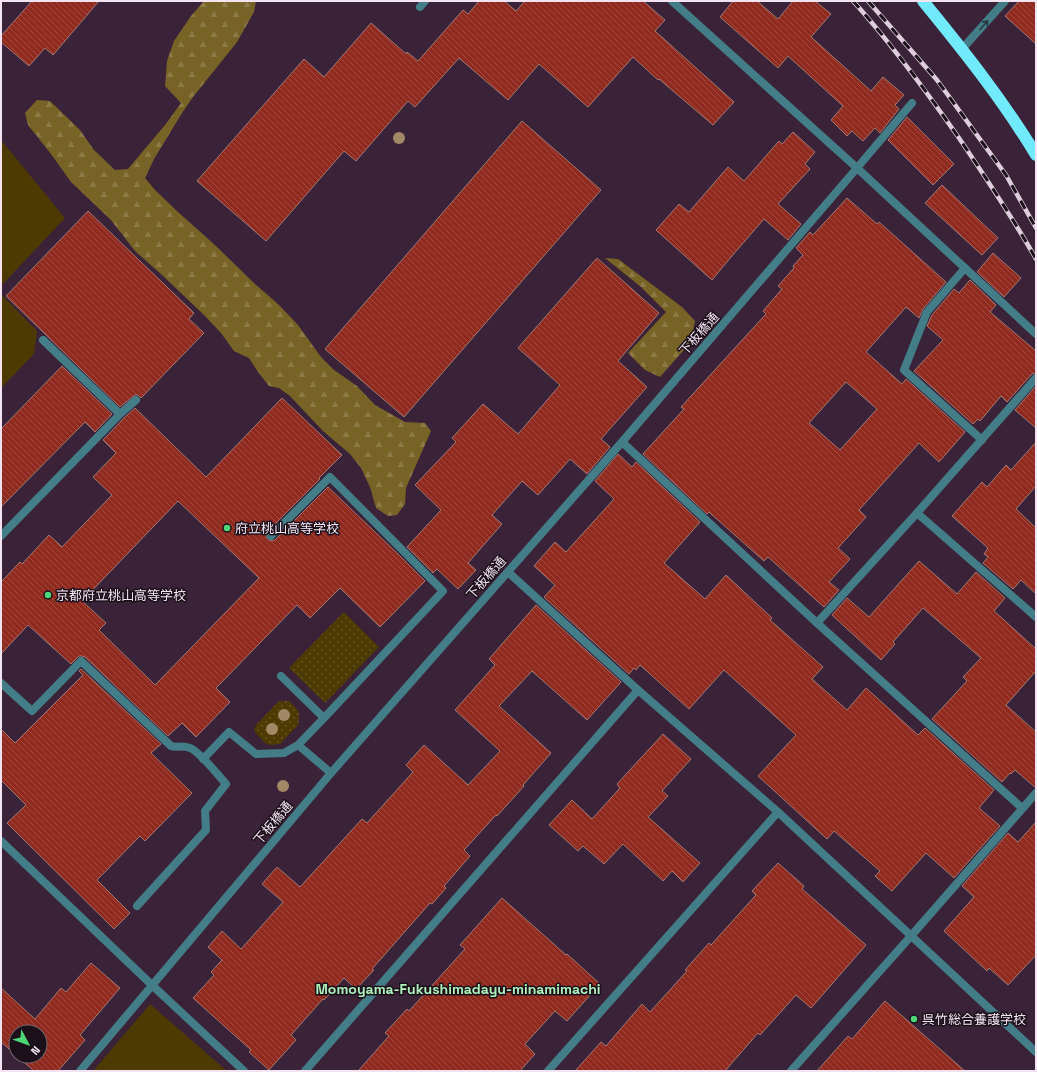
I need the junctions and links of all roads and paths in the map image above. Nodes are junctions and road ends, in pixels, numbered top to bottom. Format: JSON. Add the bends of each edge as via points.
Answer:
{"nodes":[{"id":1,"x":672,"y":1,"type":"edge"},
{"id":2,"x":923,"y":1,"type":"edge"},
{"id":3,"x":1005,"y":1,"type":"edge"},
{"id":4,"x":962,"y":49,"type":"junction"},
{"id":5,"x":912,"y":103,"type":"dead end"},
{"id":6,"x":1036,"y":155,"type":"edge"},
{"id":7,"x":858,"y":168,"type":"junction"},
{"id":8,"x":965,"y":268,"type":"junction"},
{"id":9,"x":1036,"y":334,"type":"edge"},
{"id":10,"x":43,"y":340,"type":"dead end"},
{"id":11,"x":1036,"y":378,"type":"edge"},
{"id":12,"x":136,"y":400,"type":"dead end"},
{"id":13,"x":120,"y":414,"type":"junction"},
{"id":14,"x":982,"y":440,"type":"junction"},
{"id":15,"x":622,"y":442,"type":"junction"},
{"id":16,"x":917,"y":513,"type":"junction"},
{"id":17,"x":1,"y":536,"type":"edge"},
{"id":18,"x":271,"y":536,"type":"dead end"},
{"id":19,"x":508,"y":572,"type":"junction"},
{"id":20,"x":1036,"y":617,"type":"edge"},
{"id":21,"x":817,"y":623,"type":"junction"},
{"id":22,"x":280,"y":676,"type":"dead end"},
{"id":23,"x":1,"y":683,"type":"edge"},
{"id":24,"x":638,"y":690,"type":"junction"},
{"id":25,"x":324,"y":718,"type":"junction"},
{"id":26,"x":298,"y":745,"type":"junction"},
{"id":27,"x":203,"y":759,"type":"junction"},
{"id":28,"x":331,"y":773,"type":"junction"},
{"id":29,"x":1036,"y":793,"type":"edge"},
{"id":30,"x":1022,"y":808,"type":"junction"},
{"id":31,"x":778,"y":812,"type":"junction"},
{"id":32,"x":1,"y":841,"type":"edge"},
{"id":33,"x":137,"y":906,"type":"dead end"},
{"id":34,"x":911,"y":936,"type":"junction"},
{"id":35,"x":152,"y":986,"type":"junction"},
{"id":36,"x":1035,"y":1050,"type":"edge"},
{"id":37,"x":80,"y":1071,"type":"edge"},
{"id":38,"x":244,"y":1071,"type":"edge"},
{"id":39,"x":305,"y":1071,"type":"edge"},
{"id":40,"x":548,"y":1071,"type":"edge"},
{"id":41,"x":791,"y":1071,"type":"edge"}],
"edges":[{"from":1,"to":7,"type":"street"},
{"from":2,"to":4,"type":"highway"},
{"from":4,"to":3,"type":"street","one_way":true},
{"from":4,"to":6,"type":"highway"},
{"from":5,"to":7,"type":"street","name":"下板橋通"},
{"from":7,"to":8,"type":"street"},
{"from":7,"to":15,"type":"street","name":"下板橋通"},
{"from":8,"to":9,"type":"street"},
{"from":8,"to":14,"type":"street","via":[[927,312],[904,370]]},
{"from":10,"to":13,"type":"street"},
{"from":11,"to":14,"type":"street"},
{"from":12,"to":13,"type":"street"},
{"from":13,"to":17,"type":"street"},
{"from":14,"to":16,"type":"street"},
{"from":15,"to":19,"type":"street","name":"下板橋通"},
{"from":15,"to":21,"type":"street"},
{"from":16,"to":20,"type":"street"},
{"from":16,"to":21,"type":"street"},
{"from":18,"to":25,"type":"street","via":[[330,477],[442,591]]},
{"from":19,"to":24,"type":"street"},
{"from":19,"to":28,"type":"street","name":"下板橋通"},
{"from":21,"to":30,"type":"street"},
{"from":22,"to":25,"type":"street"},
{"from":23,"to":27,"type":"street","via":[[32,711],[81,661],[171,746],[189,747]]},
{"from":24,"to":31,"type":"street"},
{"from":24,"to":39,"type":"street"},
{"from":25,"to":26,"type":"street"},
{"from":26,"to":27,"type":"street","via":[[284,753],[256,754],[229,732]]},
{"from":26,"to":28,"type":"street"},
{"from":27,"to":33,"type":"street","via":[[226,784],[204,811],[206,830]]},
{"from":28,"to":35,"type":"street","name":"下板橋通"},
{"from":29,"to":30,"type":"street"},
{"from":30,"to":34,"type":"street"},
{"from":31,"to":34,"type":"street"},
{"from":31,"to":40,"type":"street"},
{"from":32,"to":35,"type":"street"},
{"from":34,"to":36,"type":"street"},
{"from":34,"to":41,"type":"street"},
{"from":35,"to":37,"type":"street","name":"下板橋通"},
{"from":35,"to":38,"type":"street"}]}
